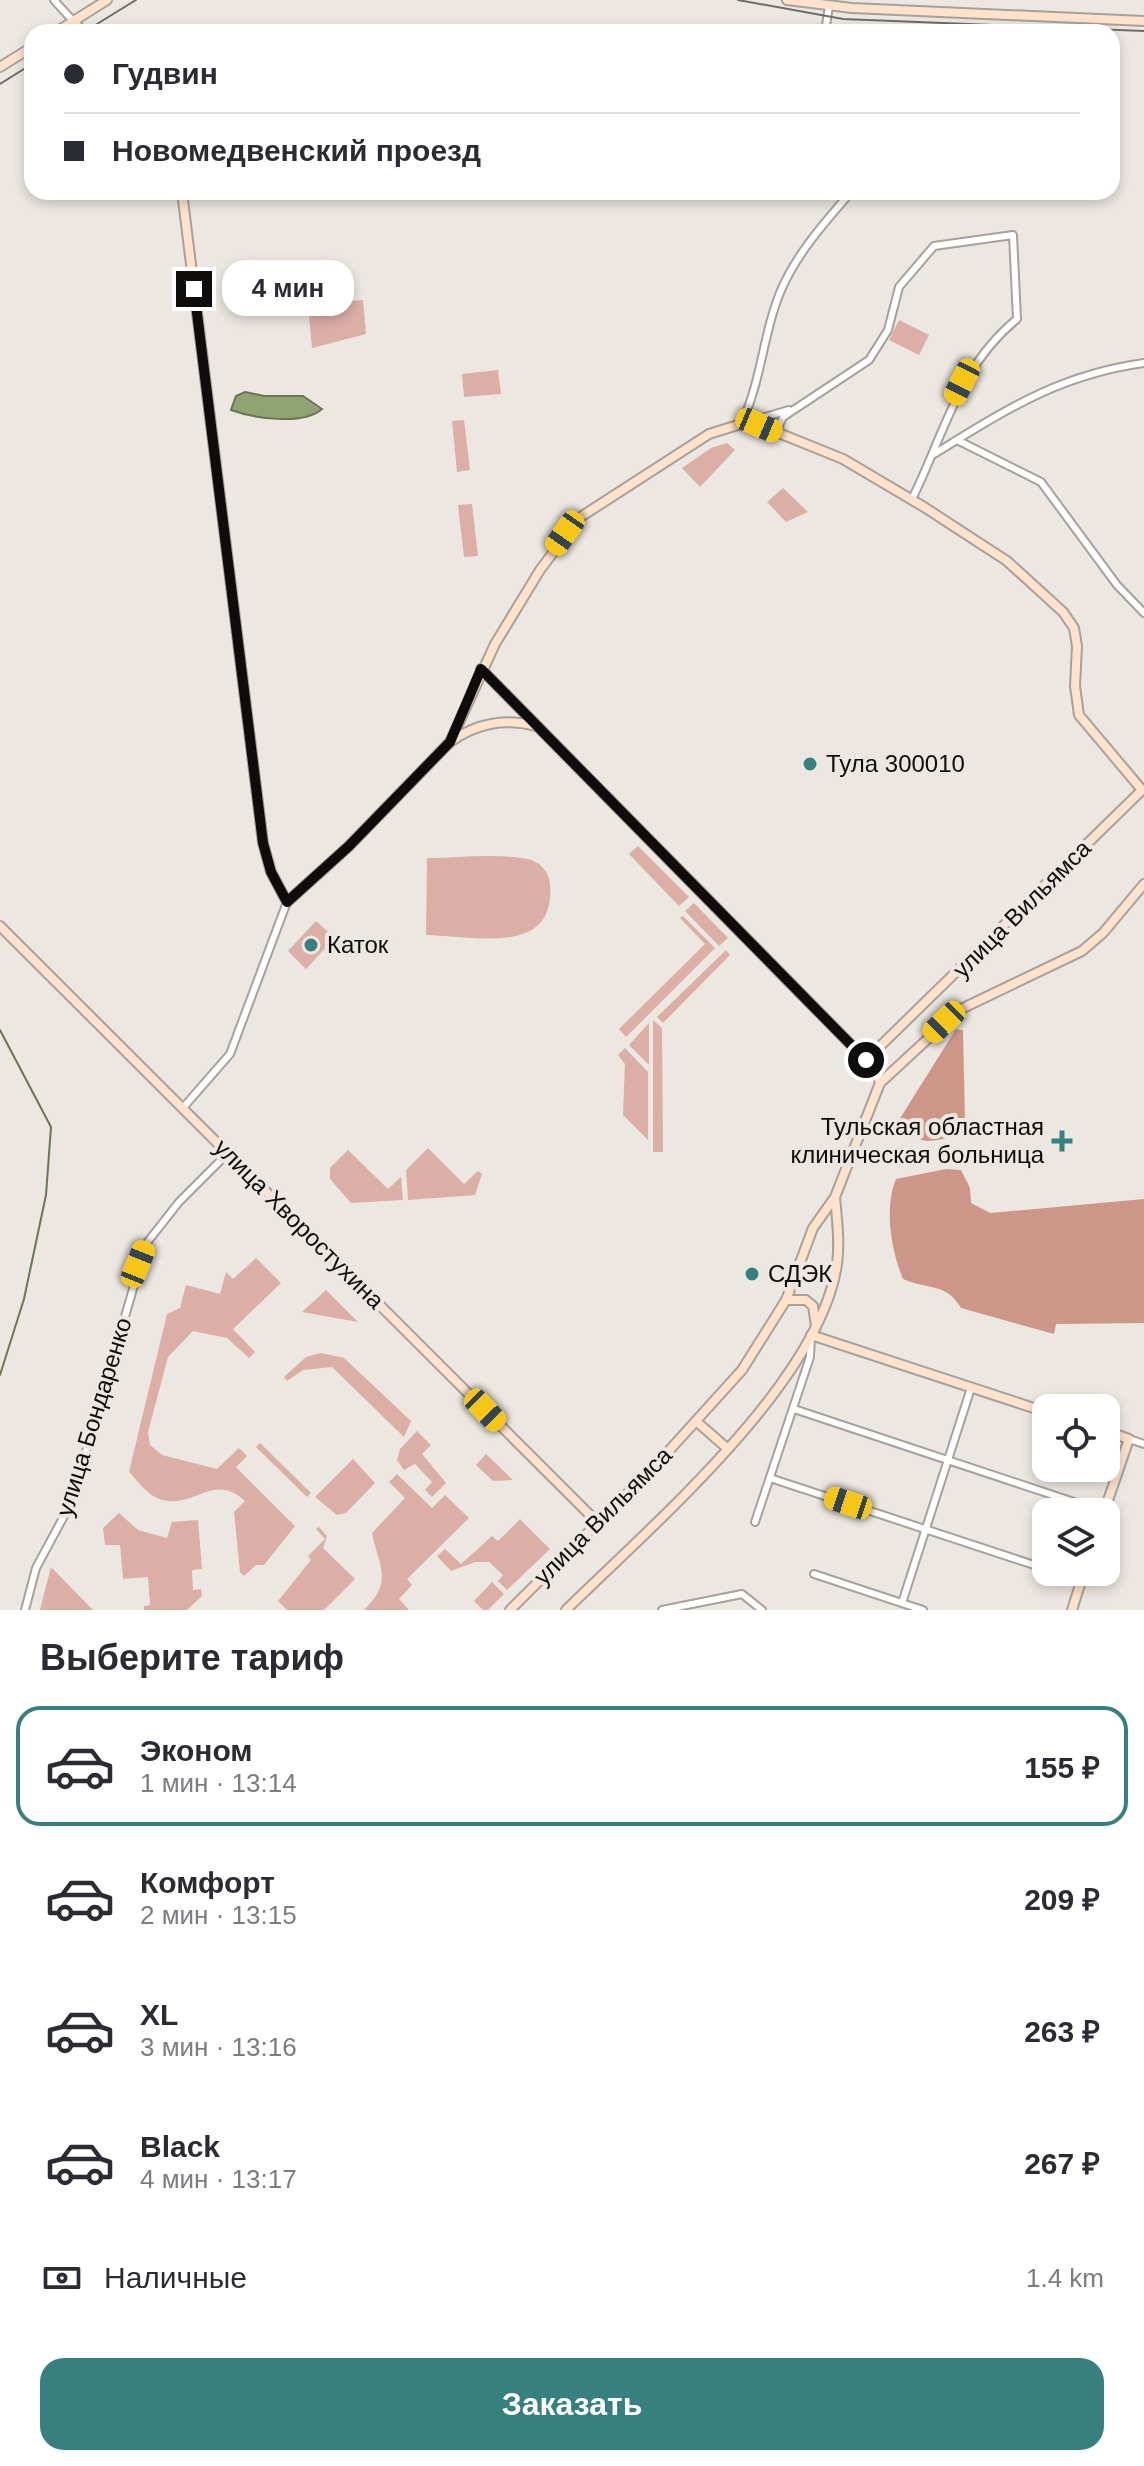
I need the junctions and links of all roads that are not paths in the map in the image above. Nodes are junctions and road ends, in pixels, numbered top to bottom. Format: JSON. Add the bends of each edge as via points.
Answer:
{"nodes":[{"id":1,"x":54,"y":0,"type":"edge"},
{"id":2,"x":107,"y":0,"type":"edge"},
{"id":3,"x":787,"y":0,"type":"edge"},
{"id":4,"x":829,"y":6,"type":"junction"},
{"id":5,"x":73,"y":21,"type":"junction"},
{"id":6,"x":1144,"y":21,"type":"edge"},
{"id":7,"x":68,"y":24,"type":"edge"},
{"id":8,"x":76,"y":24,"type":"edge"},
{"id":9,"x":826,"y":24,"type":"edge"},
{"id":10,"x":24,"y":52,"type":"edge"},
{"id":11,"x":0,"y":67,"type":"edge"},
{"id":12,"x":183,"y":200,"type":"edge"},
{"id":13,"x":845,"y":200,"type":"edge"},
{"id":14,"x":1144,"y":363,"type":"edge"},
{"id":15,"x":796,"y":408,"type":"junction"},
{"id":16,"x":741,"y":424,"type":"junction"},
{"id":17,"x":776,"y":432,"type":"junction"},
{"id":18,"x":957,"y":440,"type":"junction"},
{"id":19,"x":934,"y":454,"type":"junction"},
{"id":20,"x":912,"y":499,"type":"junction"},
{"id":21,"x":1144,"y":613,"type":"edge"},
{"id":22,"x":481,"y":669,"type":"junction"},
{"id":23,"x":538,"y":727,"type":"junction"},
{"id":24,"x":450,"y":742,"type":"junction"},
{"id":25,"x":1144,"y":884,"type":"edge"},
{"id":26,"x":287,"y":902,"type":"junction"},
{"id":27,"x":0,"y":926,"type":"edge"},
{"id":28,"x":866,"y":1060,"type":"junction"},
{"id":29,"x":880,"y":1083,"type":"junction"},
{"id":30,"x":182,"y":1109,"type":"junction"},
{"id":31,"x":227,"y":1154,"type":"junction"},
{"id":32,"x":835,"y":1197,"type":"junction"},
{"id":33,"x":823,"y":1217,"type":"junction"},
{"id":34,"x":837,"y":1230,"type":"junction"},
{"id":35,"x":786,"y":1300,"type":"junction"},
{"id":36,"x":814,"y":1331,"type":"junction"},
{"id":37,"x":971,"y":1388,"type":"junction"},
{"id":38,"x":1032,"y":1408,"type":"edge"},
{"id":39,"x":794,"y":1409,"type":"junction"},
{"id":40,"x":697,"y":1422,"type":"junction"},
{"id":41,"x":1120,"y":1436,"type":"edge"},
{"id":42,"x":1129,"y":1439,"type":"junction"},
{"id":43,"x":1144,"y":1444,"type":"edge"},
{"id":44,"x":728,"y":1449,"type":"junction"},
{"id":45,"x":948,"y":1460,"type":"junction"},
{"id":46,"x":770,"y":1478,"type":"junction"},
{"id":47,"x":1062,"y":1498,"type":"edge"},
{"id":48,"x":1109,"y":1498,"type":"edge"},
{"id":49,"x":597,"y":1522,"type":"junction"},
{"id":50,"x":755,"y":1522,"type":"dead end"},
{"id":51,"x":925,"y":1528,"type":"junction"},
{"id":52,"x":1032,"y":1564,"type":"edge"},
{"id":53,"x":814,"y":1574,"type":"dead end"},
{"id":54,"x":1079,"y":1586,"type":"edge"},
{"id":55,"x":902,"y":1603,"type":"junction"},
{"id":56,"x":25,"y":1610,"type":"edge"},
{"id":57,"x":510,"y":1610,"type":"edge"},
{"id":58,"x":566,"y":1610,"type":"edge"},
{"id":59,"x":662,"y":1610,"type":"edge"},
{"id":60,"x":762,"y":1610,"type":"edge"},
{"id":61,"x":923,"y":1610,"type":"edge"},
{"id":62,"x":1072,"y":1610,"type":"edge"}],
"edges":[{"from":1,"to":5,"type":"street"},
{"from":2,"to":5,"type":"street"},
{"from":3,"to":4,"type":"street"},
{"from":4,"to":6,"type":"street"},
{"from":4,"to":9,"type":"street"},
{"from":5,"to":7,"type":"street"},
{"from":5,"to":8,"type":"street"},
{"from":10,"to":11,"type":"street"},
{"from":12,"to":26,"type":"street","via":[[263,843]]},
{"from":13,"to":16,"type":"street","via":[[798,258],[781,290]]},
{"from":14,"to":18,"type":"street","via":[[1064,381]]},
{"from":15,"to":16,"type":"street"},
{"from":15,"to":17,"type":"street","via":[[783,417]]},
{"from":15,"to":19,"type":"street","via":[[869,360],[888,330],[899,287],[934,246],[1013,235],[1017,319],[997,335],[962,382]]},
{"from":16,"to":17,"type":"street"},
{"from":16,"to":22,"type":"street","via":[[709,434],[579,518],[540,570]]},
{"from":17,"to":20,"type":"street","via":[[843,459]]},
{"from":18,"to":19,"type":"street"},
{"from":18,"to":21,"type":"street","via":[[1041,482]]},
{"from":19,"to":20,"type":"street"},
{"from":20,"to":28,"type":"street","name":"улица Вильямса","via":[[1007,561],[1063,612],[1074,628],[1077,646],[1079,715],[1142,790]]},
{"from":22,"to":23,"type":"street"},
{"from":22,"to":24,"type":"street"},
{"from":23,"to":24,"type":"street","via":[[489,724]]},
{"from":23,"to":28,"type":"street"},
{"from":24,"to":26,"type":"street"},
{"from":25,"to":29,"type":"street","via":[[1082,951],[959,1010]]},
{"from":26,"to":30,"type":"street","via":[[230,1054]]},
{"from":27,"to":30,"type":"street","name":"улица Хворостухина"},
{"from":28,"to":29,"type":"street"},
{"from":29,"to":32,"type":"street","name":"улица Вильямса"},
{"from":30,"to":31,"type":"street","name":"улица Хворостухина"},
{"from":31,"to":49,"type":"street","name":"улица Хворостухина"},
{"from":31,"to":56,"type":"street","name":"улица Бондаренко","via":[[146,1244],[71,1503],[36,1568]]},
{"from":32,"to":33,"type":"street","name":"улица Вильямса"},
{"from":32,"to":34,"type":"street","name":"улица Вильямса"},
{"from":33,"to":34,"type":"street"},
{"from":33,"to":35,"type":"street","name":"улица Вильямса","via":[[813,1228]]},
{"from":34,"to":36,"type":"street","name":"улица Вильямса","via":[[837,1267]]},
{"from":35,"to":36,"type":"street","via":[[806,1300],[813,1306]]},
{"from":35,"to":40,"type":"street","name":"улица Вильямса","via":[[742,1370]]},
{"from":36,"to":37,"type":"street"},
{"from":36,"to":39,"type":"street"},
{"from":36,"to":44,"type":"street","name":"улица Вильямса","via":[[790,1373]]},
{"from":37,"to":38,"type":"street"},
{"from":37,"to":45,"type":"street"},
{"from":39,"to":45,"type":"street"},
{"from":39,"to":46,"type":"street"},
{"from":40,"to":44,"type":"street"},
{"from":40,"to":49,"type":"street","name":"улица Вильямса"},
{"from":41,"to":42,"type":"street"},
{"from":42,"to":43,"type":"street"},
{"from":42,"to":48,"type":"street"},
{"from":44,"to":58,"type":"street","name":"улица Вильямса"},
{"from":45,"to":47,"type":"street"},
{"from":45,"to":51,"type":"street"},
{"from":46,"to":50,"type":"street"},
{"from":46,"to":51,"type":"street"},
{"from":49,"to":57,"type":"street","name":"улица Вильямса"},
{"from":51,"to":52,"type":"street"},
{"from":51,"to":55,"type":"street"},
{"from":53,"to":55,"type":"street"},
{"from":54,"to":62,"type":"street"},
{"from":55,"to":61,"type":"street"},
{"from":59,"to":60,"type":"street","via":[[742,1594]]}]}
